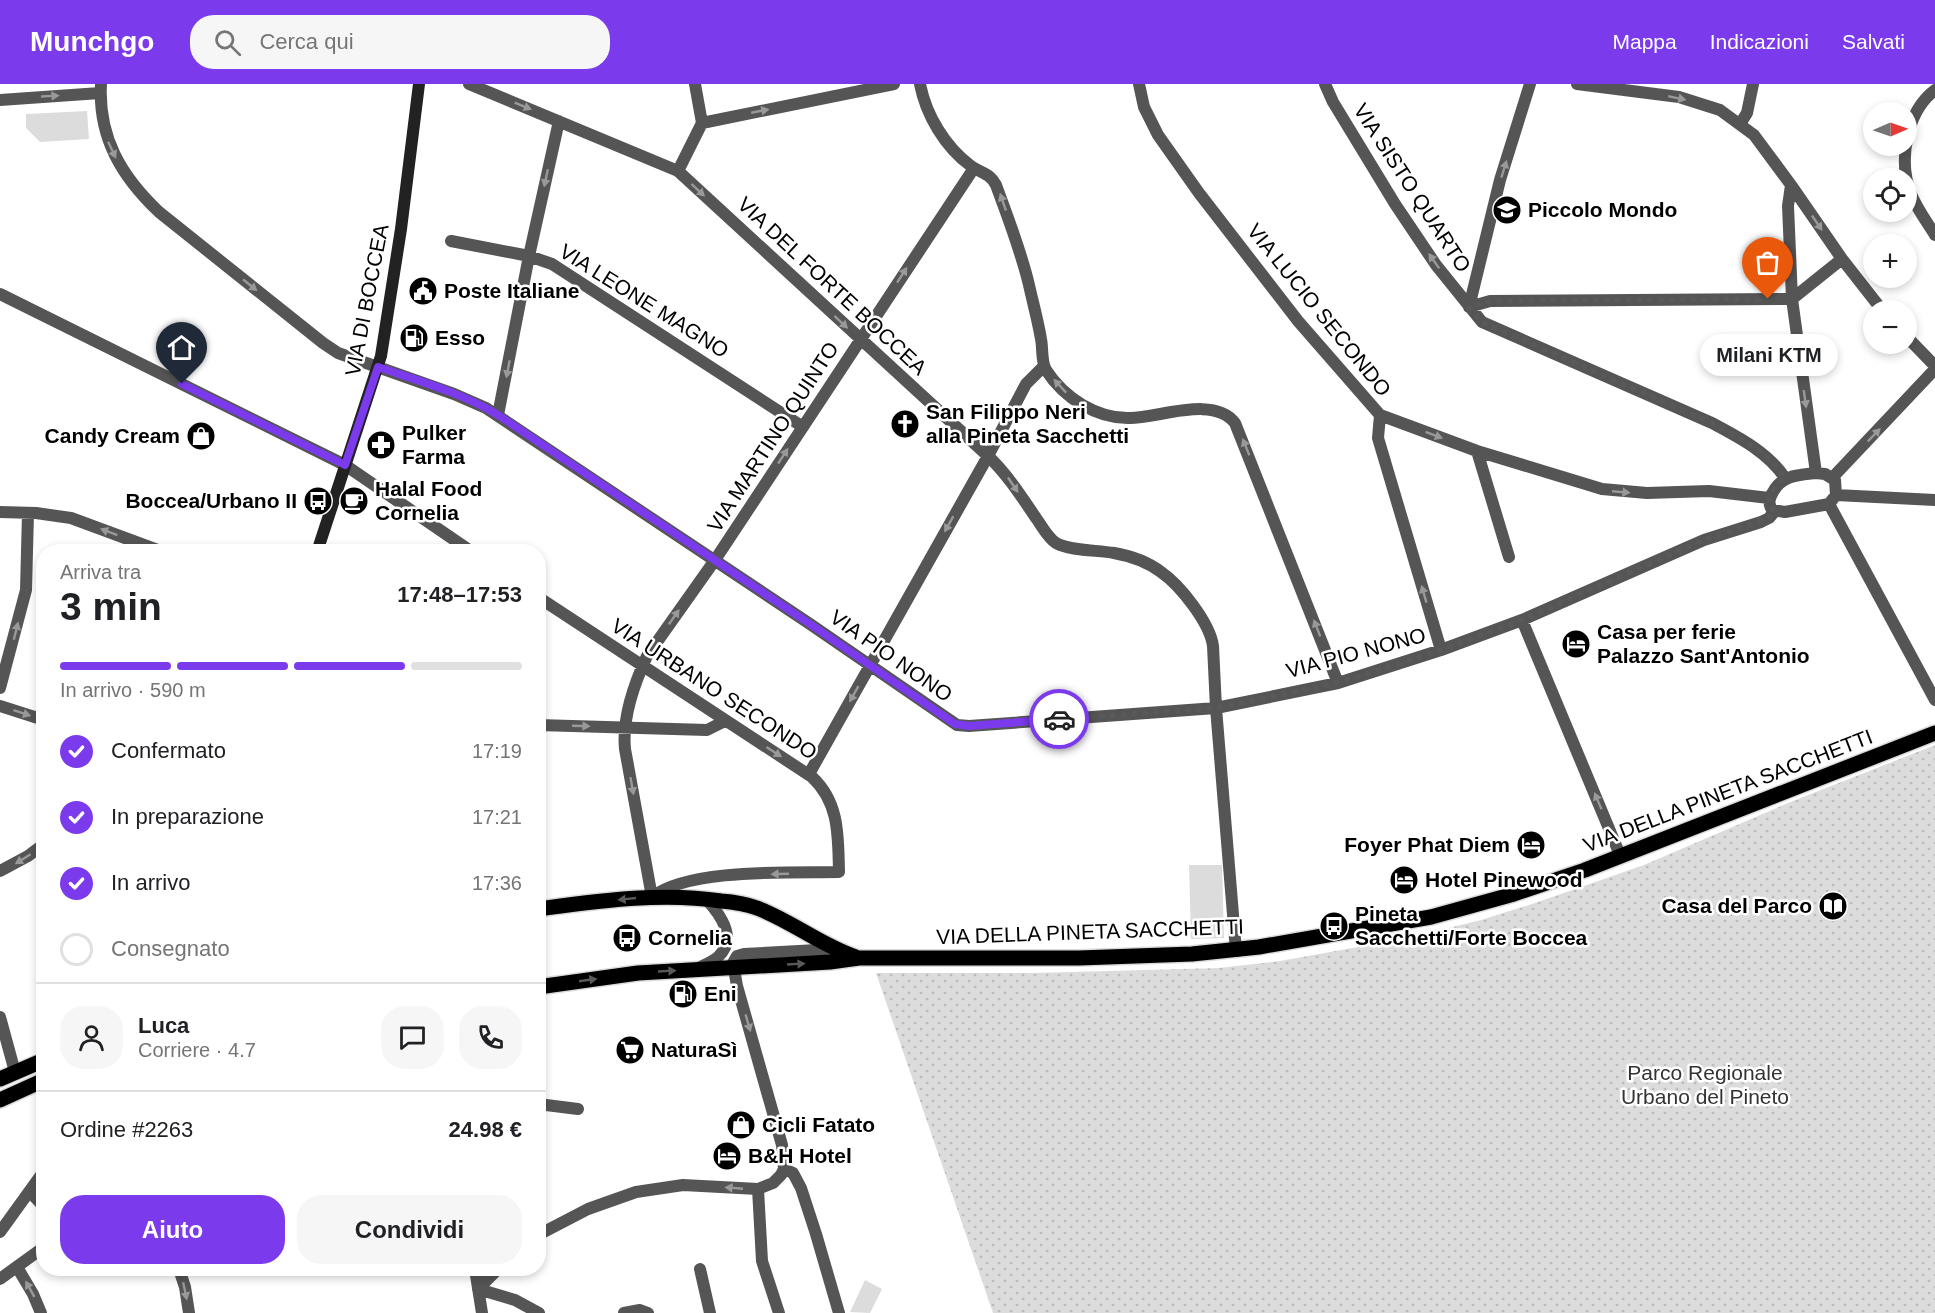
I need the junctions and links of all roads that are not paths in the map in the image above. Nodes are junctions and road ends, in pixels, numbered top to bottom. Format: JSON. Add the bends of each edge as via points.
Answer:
{"nodes":[{"id":1,"x":419,"y":84,"type":"edge"},
{"id":2,"x":469,"y":84,"type":"edge"},
{"id":3,"x":695,"y":84,"type":"edge"},
{"id":4,"x":894,"y":84,"type":"edge"},
{"id":5,"x":920,"y":84,"type":"edge"},
{"id":6,"x":1139,"y":84,"type":"edge"},
{"id":7,"x":1324,"y":84,"type":"edge"},
{"id":8,"x":1530,"y":84,"type":"edge"},
{"id":9,"x":1577,"y":84,"type":"edge"},
{"id":10,"x":1753,"y":84,"type":"edge"},
{"id":11,"x":100,"y":89,"type":"edge"},
{"id":12,"x":1935,"y":90,"type":"edge"},
{"id":13,"x":0,"y":100,"type":"edge"},
{"id":14,"x":559,"y":121,"type":"junction"},
{"id":15,"x":702,"y":123,"type":"junction"},
{"id":16,"x":1740,"y":124,"type":"junction"},
{"id":17,"x":974,"y":168,"type":"junction"},
{"id":18,"x":678,"y":171,"type":"junction"},
{"id":19,"x":1791,"y":185,"type":"junction"},
{"id":20,"x":1935,"y":235,"type":"edge"},
{"id":21,"x":451,"y":241,"type":"dead end"},
{"id":22,"x":529,"y":256,"type":"junction"},
{"id":23,"x":1842,"y":260,"type":"junction"},
{"id":24,"x":0,"y":294,"type":"edge"},
{"id":25,"x":1791,"y":299,"type":"junction"},
{"id":26,"x":1874,"y":300,"type":"edge"},
{"id":27,"x":1469,"y":307,"type":"junction"},
{"id":28,"x":860,"y":340,"type":"junction"},
{"id":29,"x":1917,"y":348,"type":"edge"},
{"id":30,"x":1044,"y":366,"type":"junction"},
{"id":31,"x":378,"y":367,"type":"junction"},
{"id":32,"x":1935,"y":367,"type":"edge"},
{"id":33,"x":498,"y":415,"type":"junction"},
{"id":34,"x":1380,"y":415,"type":"junction"},
{"id":35,"x":802,"y":427,"type":"junction"},
{"id":36,"x":1477,"y":451,"type":"junction"},
{"id":37,"x":988,"y":456,"type":"junction"},
{"id":38,"x":345,"y":465,"type":"junction"},
{"id":39,"x":1816,"y":472,"type":"junction"},
{"id":40,"x":1833,"y":477,"type":"junction"},
{"id":41,"x":1785,"y":478,"type":"junction"},
{"id":42,"x":1769,"y":498,"type":"junction"},
{"id":43,"x":1832,"y":499,"type":"junction"},
{"id":44,"x":1935,"y":500,"type":"edge"},
{"id":45,"x":1775,"y":512,"type":"junction"},
{"id":46,"x":0,"y":513,"type":"edge"},
{"id":47,"x":28,"y":513,"type":"junction"},
{"id":48,"x":141,"y":544,"type":"edge"},
{"id":49,"x":320,"y":544,"type":"edge"},
{"id":50,"x":459,"y":544,"type":"edge"},
{"id":51,"x":1509,"y":557,"type":"dead end"},
{"id":52,"x":715,"y":560,"type":"junction"},
{"id":53,"x":546,"y":602,"type":"edge"},
{"id":54,"x":1522,"y":620,"type":"junction"},
{"id":55,"x":1441,"y":650,"type":"junction"},
{"id":56,"x":642,"y":666,"type":"junction"},
{"id":57,"x":870,"y":666,"type":"junction"},
{"id":58,"x":1338,"y":683,"type":"junction"},
{"id":59,"x":0,"y":688,"type":"edge"},
{"id":60,"x":1935,"y":700,"type":"edge"},
{"id":61,"x":0,"y":706,"type":"edge"},
{"id":62,"x":1216,"y":708,"type":"junction"},
{"id":63,"x":36,"y":717,"type":"edge"},
{"id":64,"x":725,"y":720,"type":"junction"},
{"id":65,"x":546,"y":725,"type":"edge"},
{"id":66,"x":624,"y":728,"type":"junction"},
{"id":67,"x":1935,"y":733,"type":"edge"},
{"id":68,"x":809,"y":774,"type":"junction"},
{"id":69,"x":36,"y":850,"type":"edge"},
{"id":70,"x":1620,"y":855,"type":"junction"},
{"id":71,"x":0,"y":871,"type":"edge"},
{"id":72,"x":652,"y":897,"type":"junction"},
{"id":73,"x":706,"y":898,"type":"junction"},
{"id":74,"x":546,"y":908,"type":"edge"},
{"id":75,"x":834,"y":950,"type":"junction"},
{"id":76,"x":1236,"y":951,"type":"junction"},
{"id":77,"x":859,"y":958,"type":"junction"},
{"id":78,"x":733,"y":967,"type":"junction"},
{"id":79,"x":696,"y":969,"type":"junction"},
{"id":80,"x":546,"y":986,"type":"edge"},
{"id":81,"x":0,"y":1017,"type":"edge"},
{"id":82,"x":36,"y":1063,"type":"edge"},
{"id":83,"x":15,"y":1072,"type":"junction"},
{"id":84,"x":0,"y":1079,"type":"edge"},
{"id":85,"x":36,"y":1084,"type":"edge"},
{"id":86,"x":27,"y":1088,"type":"junction"},
{"id":87,"x":36,"y":1089,"type":"edge"},
{"id":88,"x":0,"y":1100,"type":"edge"},
{"id":89,"x":546,"y":1105,"type":"edge"},
{"id":90,"x":579,"y":1109,"type":"dead end"},
{"id":91,"x":784,"y":1169,"type":"junction"},
{"id":92,"x":36,"y":1186,"type":"edge"},
{"id":93,"x":758,"y":1189,"type":"junction"},
{"id":94,"x":546,"y":1231,"type":"edge"},
{"id":95,"x":0,"y":1232,"type":"edge"},
{"id":96,"x":36,"y":1253,"type":"edge"},
{"id":97,"x":17,"y":1267,"type":"junction"},
{"id":98,"x":700,"y":1269,"type":"dead end"},
{"id":99,"x":181,"y":1276,"type":"edge"},
{"id":100,"x":477,"y":1276,"type":"edge"},
{"id":101,"x":491,"y":1276,"type":"edge"},
{"id":102,"x":0,"y":1279,"type":"edge"},
{"id":103,"x":478,"y":1289,"type":"junction"},
{"id":104,"x":41,"y":1313,"type":"edge"},
{"id":105,"x":189,"y":1313,"type":"edge"},
{"id":106,"x":482,"y":1313,"type":"edge"},
{"id":107,"x":539,"y":1313,"type":"edge"},
{"id":108,"x":624,"y":1313,"type":"edge"},
{"id":109,"x":648,"y":1313,"type":"edge"},
{"id":110,"x":711,"y":1313,"type":"edge"},
{"id":111,"x":779,"y":1313,"type":"edge"},
{"id":112,"x":838,"y":1313,"type":"edge"}],
"edges":[{"from":1,"to":31,"type":"main road","name":"VIA DI BOCCEA"},
{"from":2,"to":14,"type":"street","name":"VIA DEL FORTE BOCCEA","one_way":true},
{"from":3,"to":15,"type":"street"},
{"from":15,"to":4,"type":"street","one_way":true},
{"from":5,"to":17,"type":"street","via":[[939,130]]},
{"from":6,"to":34,"type":"street","name":"VIA LUCIO SECONDO","via":[[1144,107],[1158,135],[1199,193],[1298,321]]},
{"from":27,"to":7,"type":"street","name":"VIA SISTO QUARTO","one_way":true,"via":[[1395,204]]},
{"from":27,"to":8,"type":"street","one_way":true,"via":[[1500,180]]},
{"from":9,"to":16,"type":"street","one_way":true,"via":[[1679,97],[1720,110]]},
{"from":10,"to":16,"type":"street","via":[[1747,113]]},
{"from":13,"to":11,"type":"street","one_way":true},
{"from":11,"to":31,"type":"street","name":"VIA PIO NONO","one_way":true,"via":[[102,119],[112,149],[126,174],[152,205],[331,349]]},
{"from":12,"to":20,"type":"street","via":[[1924,99],[1913,119],[1905,162],[1912,197]]},
{"from":14,"to":18,"type":"street","name":"VIA DEL FORTE BOCCEA"},
{"from":14,"to":22,"type":"street","one_way":true},
{"from":15,"to":18,"type":"street"},
{"from":16,"to":19,"type":"street","via":[[1754,135]]},
{"from":28,"to":17,"type":"street","name":"VIA MARTINO QUINTO","one_way":true},
{"from":30,"to":17,"type":"street","one_way":true,"via":[[1027,279],[1001,197],[991,176]]},
{"from":18,"to":28,"type":"street","name":"VIA DEL FORTE BOCCEA","one_way":true},
{"from":19,"to":23,"type":"street","one_way":true},
{"from":19,"to":25,"type":"street"},
{"from":21,"to":22,"type":"street","name":"VIA LEONE MAGNO"},
{"from":22,"to":33,"type":"street","one_way":true},
{"from":22,"to":35,"type":"street","name":"VIA LEONE MAGNO","via":[[560,269]]},
{"from":23,"to":25,"type":"street"},
{"from":23,"to":26,"type":"street"},
{"from":24,"to":38,"type":"street"},
{"from":25,"to":27,"type":"street","via":[[1490,301]]},
{"from":25,"to":39,"type":"street","one_way":true},
{"from":27,"to":41,"type":"street","name":"VIA SISTO QUARTO","via":[[1482,322],[1712,423],[1743,440]]},
{"from":28,"to":35,"type":"street","name":"VIA MARTINO QUINTO"},
{"from":28,"to":37,"type":"street","name":"VIA DEL FORTE BOCCEA"},
{"from":29,"to":32,"type":"street"},
{"from":30,"to":37,"type":"street","via":[[1026,384]]},
{"from":58,"to":30,"type":"street","one_way":true,"via":[[1232,418],[1218,411],[1200,410],[1131,418],[1103,414],[1067,393]]},
{"from":31,"to":33,"type":"street","name":"VIA PIO NONO","via":[[475,402]]},
{"from":31,"to":38,"type":"main road","name":"VIA DI BOCCEA"},
{"from":40,"to":32,"type":"street","one_way":true},
{"from":33,"to":52,"type":"street","name":"VIA PIO NONO"},
{"from":34,"to":36,"type":"street","one_way":true},
{"from":55,"to":34,"type":"street","name":"VIA LUCIO SECONDO","one_way":true,"via":[[1378,438]]},
{"from":52,"to":35,"type":"street","name":"VIA MARTINO QUINTO","one_way":true},
{"from":36,"to":42,"type":"street","one_way":true,"via":[[1611,491],[1709,491]]},
{"from":36,"to":51,"type":"street"},
{"from":37,"to":57,"type":"street","one_way":true},
{"from":37,"to":62,"type":"street","name":"VIA DEL FORTE BOCCEA","one_way":true,"via":[[1004,471],[1053,541],[1130,557],[1162,572],[1176,585],[1212,636]]},
{"from":38,"to":49,"type":"main road","name":"VIA DI BOCCEA"},
{"from":38,"to":50,"type":"street"},
{"from":39,"to":40,"type":"street"},
{"from":39,"to":41,"type":"street"},
{"from":40,"to":43,"type":"street","via":[[1837,487]]},
{"from":41,"to":42,"type":"street"},
{"from":42,"to":45,"type":"street"},
{"from":43,"to":44,"type":"street"},
{"from":43,"to":45,"type":"street","via":[[1806,510]]},
{"from":43,"to":60,"type":"street"},
{"from":45,"to":54,"type":"street","name":"VIA PIO NONO","via":[[1761,522],[1699,542]]},
{"from":46,"to":47,"type":"street"},
{"from":48,"to":47,"type":"street","one_way":true,"via":[[80,521]]},
{"from":59,"to":47,"type":"street","one_way":true,"via":[[26,590]]},
{"from":56,"to":52,"type":"street","name":"VIA MARTINO QUINTO","one_way":true},
{"from":52,"to":57,"type":"street","name":"VIA PIO NONO"},
{"from":53,"to":56,"type":"street","name":"VIA URBANO SECONDO"},
{"from":54,"to":55,"type":"street","name":"VIA PIO NONO"},
{"from":70,"to":54,"type":"street","one_way":true},
{"from":55,"to":58,"type":"street","name":"VIA PIO NONO"},
{"from":56,"to":64,"type":"street","name":"VIA URBANO SECONDO"},
{"from":56,"to":66,"type":"street","name":"VIA MARTINO QUINTO"},
{"from":57,"to":62,"type":"street","name":"VIA PIO NONO","via":[[955,724],[964,726]]},
{"from":57,"to":68,"type":"street","one_way":true},
{"from":58,"to":62,"type":"street","name":"VIA PIO NONO"},
{"from":61,"to":63,"type":"street","one_way":true},
{"from":62,"to":76,"type":"street","name":"VIA DEL FORTE BOCCEA"},
{"from":64,"to":66,"type":"street","via":[[707,730]]},
{"from":64,"to":68,"type":"street","name":"VIA URBANO SECONDO","one_way":true},
{"from":65,"to":66,"type":"street","one_way":true},
{"from":66,"to":72,"type":"street","name":"VIA MARTINO QUINTO","one_way":true},
{"from":67,"to":70,"type":"main road","name":"VIA DELLA PINETA SACCHETTI"},
{"from":68,"to":72,"type":"street","name":"VIA URBANO SECONDO","one_way":true,"via":[[828,796],[834,811],[839,872],[711,876],[663,889]]},
{"from":69,"to":71,"type":"street","one_way":true},
{"from":70,"to":76,"type":"main road","name":"VIA DELLA PINETA SACCHETTI","via":[[1514,894],[1431,916]]},
{"from":72,"to":73,"type":"main road"},
{"from":72,"to":74,"type":"main road","one_way":true},
{"from":73,"to":75,"type":"main road","via":[[755,907]]},
{"from":73,"to":79,"type":"street","via":[[723,921],[727,939],[719,955]]},
{"from":75,"to":77,"type":"main road"},
{"from":75,"to":78,"type":"street","via":[[741,954]]},
{"from":76,"to":77,"type":"main road","name":"VIA DELLA PINETA SACCHETTI","via":[[1079,958]]},
{"from":78,"to":77,"type":"main road","one_way":true},
{"from":78,"to":79,"type":"main road"},
{"from":78,"to":91,"type":"street","one_way":true,"via":[[782,1145]]},
{"from":80,"to":79,"type":"main road","one_way":true},
{"from":81,"to":83,"type":"street"},
{"from":82,"to":83,"type":"main road"},
{"from":83,"to":84,"type":"main road"},
{"from":85,"to":86,"type":"main road"},
{"from":86,"to":87,"type":"street"},
{"from":86,"to":88,"type":"main road"},
{"from":89,"to":90,"type":"street"},
{"from":91,"to":93,"type":"street","via":[[773,1183]]},
{"from":91,"to":112,"type":"street","via":[[793,1173],[801,1188]]},
{"from":92,"to":95,"type":"street"},
{"from":93,"to":94,"type":"street","one_way":true,"via":[[683,1185],[646,1190],[588,1209]]},
{"from":93,"to":111,"type":"street","via":[[762,1261]]},
{"from":96,"to":97,"type":"street"},
{"from":97,"to":102,"type":"street"},
{"from":104,"to":97,"type":"street","one_way":true},
{"from":98,"to":110,"type":"street"},
{"from":99,"to":105,"type":"street","one_way":true},
{"from":100,"to":103,"type":"street"},
{"from":101,"to":103,"type":"street"},
{"from":103,"to":106,"type":"street"},
{"from":103,"to":107,"type":"street","via":[[515,1300]]},
{"from":108,"to":109,"type":"street"}]}
